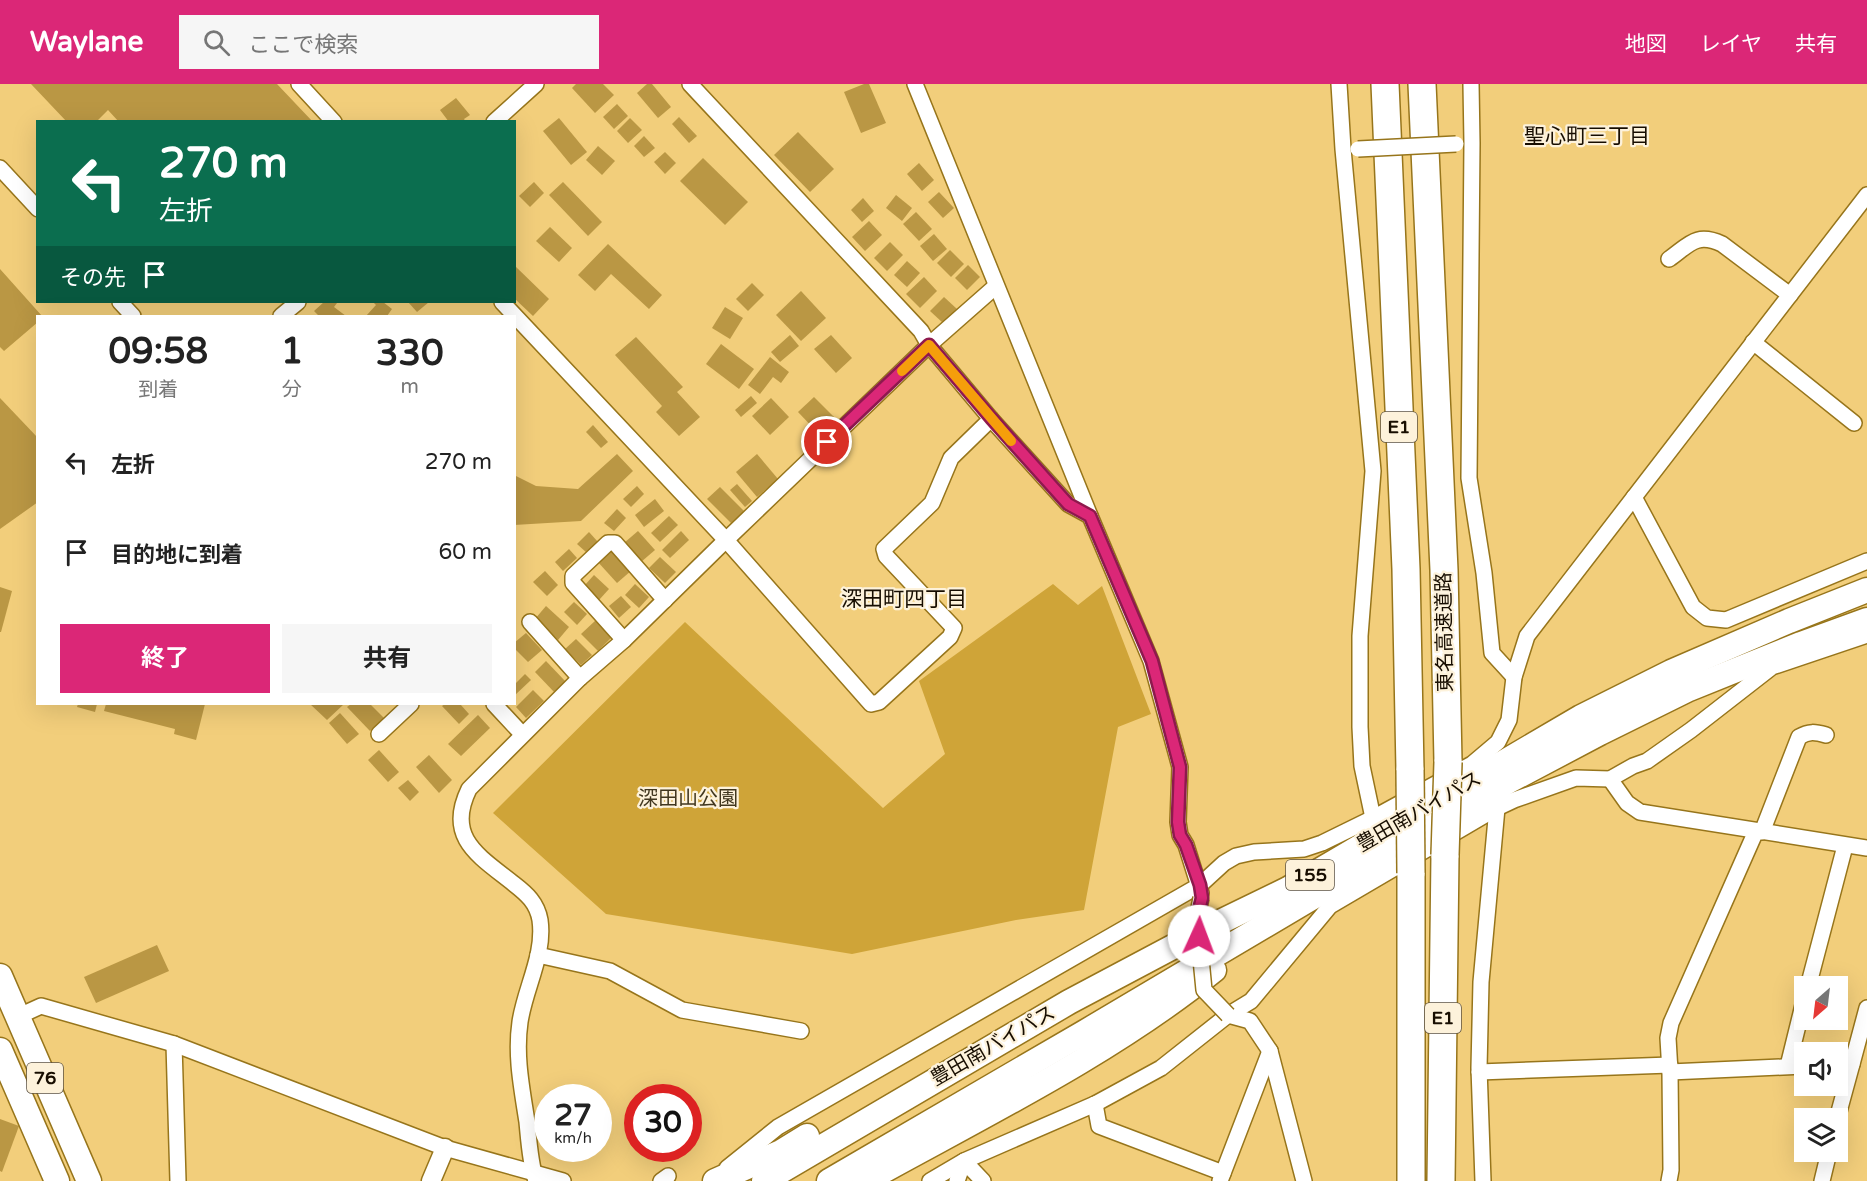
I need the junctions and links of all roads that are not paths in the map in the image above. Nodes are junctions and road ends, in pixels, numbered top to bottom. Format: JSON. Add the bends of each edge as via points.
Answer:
{"nodes":[{"id":1,"x":299,"y":84,"type":"edge"},
{"id":2,"x":536,"y":84,"type":"edge"},
{"id":3,"x":690,"y":84,"type":"edge"},
{"id":4,"x":915,"y":84,"type":"edge"},
{"id":5,"x":1339,"y":84,"type":"edge"},
{"id":6,"x":1384,"y":84,"type":"edge"},
{"id":7,"x":1422,"y":84,"type":"edge"},
{"id":8,"x":1471,"y":84,"type":"edge"},
{"id":9,"x":332,"y":120,"type":"edge"},
{"id":10,"x":496,"y":120,"type":"edge"},
{"id":11,"x":1472,"y":143,"type":"junction"},
{"id":12,"x":1351,"y":149,"type":"junction"},
{"id":13,"x":0,"y":168,"type":"edge"},
{"id":14,"x":1867,"y":195,"type":"edge"},
{"id":15,"x":36,"y":207,"type":"edge"},
{"id":16,"x":1669,"y":260,"type":"dead end"},
{"id":17,"x":996,"y":286,"type":"junction"},
{"id":18,"x":1790,"y":295,"type":"junction"},
{"id":19,"x":121,"y":303,"type":"edge"},
{"id":20,"x":297,"y":303,"type":"edge"},
{"id":21,"x":503,"y":303,"type":"edge"},
{"id":22,"x":132,"y":315,"type":"edge"},
{"id":23,"x":282,"y":315,"type":"edge"},
{"id":24,"x":514,"y":315,"type":"edge"},
{"id":25,"x":516,"y":317,"type":"edge"},
{"id":26,"x":1753,"y":342,"type":"junction"},
{"id":27,"x":929,"y":345,"type":"junction"},
{"id":28,"x":991,"y":418,"type":"junction"},
{"id":29,"x":1854,"y":423,"type":"dead end"},
{"id":30,"x":1634,"y":497,"type":"junction"},
{"id":31,"x":1090,"y":516,"type":"junction"},
{"id":32,"x":726,"y":540,"type":"junction"},
{"id":33,"x":1867,"y":561,"type":"edge"},
{"id":34,"x":1867,"y":590,"type":"edge"},
{"id":35,"x":665,"y":600,"type":"junction"},
{"id":36,"x":1867,"y":620,"type":"edge"},
{"id":37,"x":530,"y":622,"type":"dead end"},
{"id":38,"x":1867,"y":635,"type":"edge"},
{"id":39,"x":624,"y":640,"type":"junction"},
{"id":40,"x":1514,"y":677,"type":"junction"},
{"id":41,"x":580,"y":678,"type":"junction"},
{"id":42,"x":410,"y":705,"type":"edge"},
{"id":43,"x":495,"y":705,"type":"edge"},
{"id":44,"x":379,"y":734,"type":"dead end"},
{"id":45,"x":522,"y":734,"type":"junction"},
{"id":46,"x":1826,"y":735,"type":"dead end"},
{"id":47,"x":1610,"y":778,"type":"junction"},
{"id":48,"x":1497,"y":808,"type":"junction"},
{"id":49,"x":1373,"y":818,"type":"junction"},
{"id":50,"x":1759,"y":831,"type":"junction"},
{"id":51,"x":1845,"y":846,"type":"junction"},
{"id":52,"x":1867,"y":848,"type":"edge"},
{"id":53,"x":1201,"y":892,"type":"junction"},
{"id":54,"x":1271,"y":921,"type":"junction"},
{"id":55,"x":1210,"y":928,"type":"junction"},
{"id":56,"x":537,"y":955,"type":"junction"},
{"id":57,"x":0,"y":976,"type":"edge"},
{"id":58,"x":1811,"y":976,"type":"edge"},
{"id":59,"x":1867,"y":1008,"type":"edge"},
{"id":60,"x":1228,"y":1015,"type":"junction"},
{"id":61,"x":19,"y":1016,"type":"junction"},
{"id":62,"x":1797,"y":1030,"type":"edge"},
{"id":63,"x":801,"y":1031,"type":"dead end"},
{"id":64,"x":174,"y":1044,"type":"junction"},
{"id":65,"x":0,"y":1050,"type":"edge"},
{"id":66,"x":1270,"y":1051,"type":"junction"},
{"id":67,"x":1848,"y":1057,"type":"edge"},
{"id":68,"x":1788,"y":1066,"type":"junction"},
{"id":69,"x":1794,"y":1066,"type":"edge"},
{"id":70,"x":1670,"y":1068,"type":"junction"},
{"id":71,"x":1479,"y":1072,"type":"junction"},
{"id":72,"x":1095,"y":1104,"type":"junction"},
{"id":73,"x":445,"y":1148,"type":"junction"},
{"id":74,"x":964,"y":1161,"type":"junction"},
{"id":75,"x":1827,"y":1162,"type":"edge"},
{"id":76,"x":535,"y":1177,"type":"edge"},
{"id":77,"x":1221,"y":1177,"type":"edge"},
{"id":78,"x":57,"y":1181,"type":"edge"},
{"id":79,"x":90,"y":1181,"type":"edge"},
{"id":80,"x":178,"y":1181,"type":"edge"},
{"id":81,"x":431,"y":1181,"type":"edge"},
{"id":82,"x":563,"y":1181,"type":"edge"},
{"id":83,"x":713,"y":1181,"type":"edge"},
{"id":84,"x":764,"y":1181,"type":"edge"},
{"id":85,"x":829,"y":1181,"type":"edge"},
{"id":86,"x":865,"y":1181,"type":"edge"},
{"id":87,"x":930,"y":1181,"type":"edge"},
{"id":88,"x":957,"y":1181,"type":"edge"},
{"id":89,"x":983,"y":1181,"type":"edge"},
{"id":90,"x":1304,"y":1181,"type":"edge"},
{"id":91,"x":1411,"y":1181,"type":"edge"},
{"id":92,"x":1441,"y":1181,"type":"edge"},
{"id":93,"x":1483,"y":1181,"type":"edge"},
{"id":94,"x":1669,"y":1181,"type":"edge"},
{"id":95,"x":1822,"y":1181,"type":"edge"}],
"edges":[{"from":1,"to":9,"type":"street"},
{"from":2,"to":10,"type":"street"},
{"from":3,"to":27,"type":"street","via":[[921,331]]},
{"from":4,"to":17,"type":"street"},
{"from":5,"to":12,"type":"street"},
{"from":6,"to":91,"type":"highway","name":"東名高速道路","number":"E1","bridge":true,"via":[[1406,570]]},
{"from":7,"to":92,"type":"highway","name":"東名高速道路","number":"E1","bridge":true,"via":[[1444,570],[1448,762]]},
{"from":8,"to":11,"type":"street"},
{"from":11,"to":12,"type":"street","bridge":true},
{"from":11,"to":40,"type":"street","via":[[1469,478],[1492,653]]},
{"from":12,"to":49,"type":"street","via":[[1373,471],[1360,636],[1359,727]]},
{"from":13,"to":15,"type":"street"},
{"from":14,"to":18,"type":"street"},
{"from":16,"to":18,"type":"street","via":[[1699,239],[1711,239]]},
{"from":17,"to":27,"type":"street"},
{"from":17,"to":31,"type":"street"},
{"from":18,"to":26,"type":"street"},
{"from":19,"to":22,"type":"street"},
{"from":20,"to":23,"type":"street"},
{"from":21,"to":24,"type":"street"},
{"from":25,"to":32,"type":"street"},
{"from":26,"to":29,"type":"street"},
{"from":26,"to":30,"type":"street"},
{"from":27,"to":28,"type":"street"},
{"from":27,"to":32,"type":"street"},
{"from":28,"to":31,"type":"street","via":[[1068,504]]},
{"from":28,"to":32,"type":"street","via":[[951,458],[932,502],[884,549],[886,556],[954,628],[950,637],[879,702],[871,704]]},
{"from":30,"to":33,"type":"street","via":[[1693,607],[1707,618],[1726,621]]},
{"from":30,"to":40,"type":"street","via":[[1527,636]]},
{"from":31,"to":53,"type":"street","via":[[1152,661],[1180,767],[1180,835]]},
{"from":32,"to":35,"type":"street"},
{"from":34,"to":55,"type":"main road","name":"豊田南バイパス","number":"155","via":[[1671,672],[1581,717],[1288,889]]},
{"from":35,"to":39,"type":"street"},
{"from":35,"to":39,"type":"street","via":[[615,543],[608,543],[573,576],[573,583]]},
{"from":36,"to":54,"type":"main road","name":"豊田南バイパス","number":"155","via":[[1689,689],[1600,733],[1509,781]]},
{"from":37,"to":41,"type":"street"},
{"from":38,"to":47,"type":"street","via":[[1772,667],[1647,761]]},
{"from":39,"to":41,"type":"street"},
{"from":40,"to":49,"type":"street","via":[[1509,720],[1498,742],[1472,764]]},
{"from":41,"to":45,"type":"street"},
{"from":42,"to":44,"type":"street"},
{"from":43,"to":45,"type":"street"},
{"from":45,"to":56,"type":"street","via":[[469,789],[460,818],[463,834],[473,849],[536,905],[541,935]]},
{"from":46,"to":50,"type":"street","via":[[1806,732],[1799,737]]},
{"from":47,"to":48,"type":"street","via":[[1576,778]]},
{"from":47,"to":50,"type":"street","via":[[1627,803],[1640,812]]},
{"from":48,"to":60,"type":"street","via":[[1330,906],[1251,1001]]},
{"from":48,"to":71,"type":"street","via":[[1481,982]]},
{"from":49,"to":53,"type":"street","via":[[1304,849],[1236,856],[1224,863]]},
{"from":50,"to":51,"type":"street"},
{"from":50,"to":70,"type":"street","via":[[1671,1023]]},
{"from":51,"to":52,"type":"street"},
{"from":51,"to":58,"type":"street"},
{"from":53,"to":60,"type":"street","bridge":true,"via":[[1197,918],[1204,990]]},
{"from":53,"to":83,"type":"street","via":[[778,1127]]},
{"from":54,"to":85,"type":"main road","name":"豊田南バイパス","number":"155"},
{"from":54,"to":86,"type":"main road","number":"155","via":[[1181,996],[1067,1070]]},
{"from":55,"to":83,"type":"main road","number":"155","via":[[1147,952],[977,1038],[781,1152]]},
{"from":55,"to":84,"type":"main road","name":"豊田南バイパス","number":"155","via":[[1069,1002]]},
{"from":56,"to":63,"type":"street","via":[[610,971],[682,1010]]},
{"from":56,"to":76,"type":"street","via":[[517,1048]]},
{"from":57,"to":61,"type":"main road","number":"76"},
{"from":59,"to":67,"type":"street"},
{"from":60,"to":66,"type":"street","via":[[1250,1021]]},
{"from":60,"to":72,"type":"street","via":[[1161,1068]]},
{"from":61,"to":64,"type":"street","via":[[41,1006]]},
{"from":61,"to":79,"type":"main road","number":"76"},
{"from":62,"to":68,"type":"street"},
{"from":64,"to":73,"type":"street"},
{"from":64,"to":80,"type":"street"},
{"from":65,"to":78,"type":"main road","number":"76"},
{"from":66,"to":77,"type":"street"},
{"from":66,"to":90,"type":"street"},
{"from":68,"to":69,"type":"street"},
{"from":68,"to":70,"type":"street"},
{"from":70,"to":71,"type":"street"},
{"from":70,"to":94,"type":"street"},
{"from":71,"to":93,"type":"street"},
{"from":72,"to":74,"type":"street"},
{"from":72,"to":77,"type":"street","via":[[1099,1126]]},
{"from":73,"to":76,"type":"street"},
{"from":73,"to":81,"type":"street"},
{"from":74,"to":87,"type":"street"},
{"from":74,"to":88,"type":"street"},
{"from":74,"to":89,"type":"street"},
{"from":75,"to":95,"type":"street"},
{"from":76,"to":82,"type":"street"}]}
